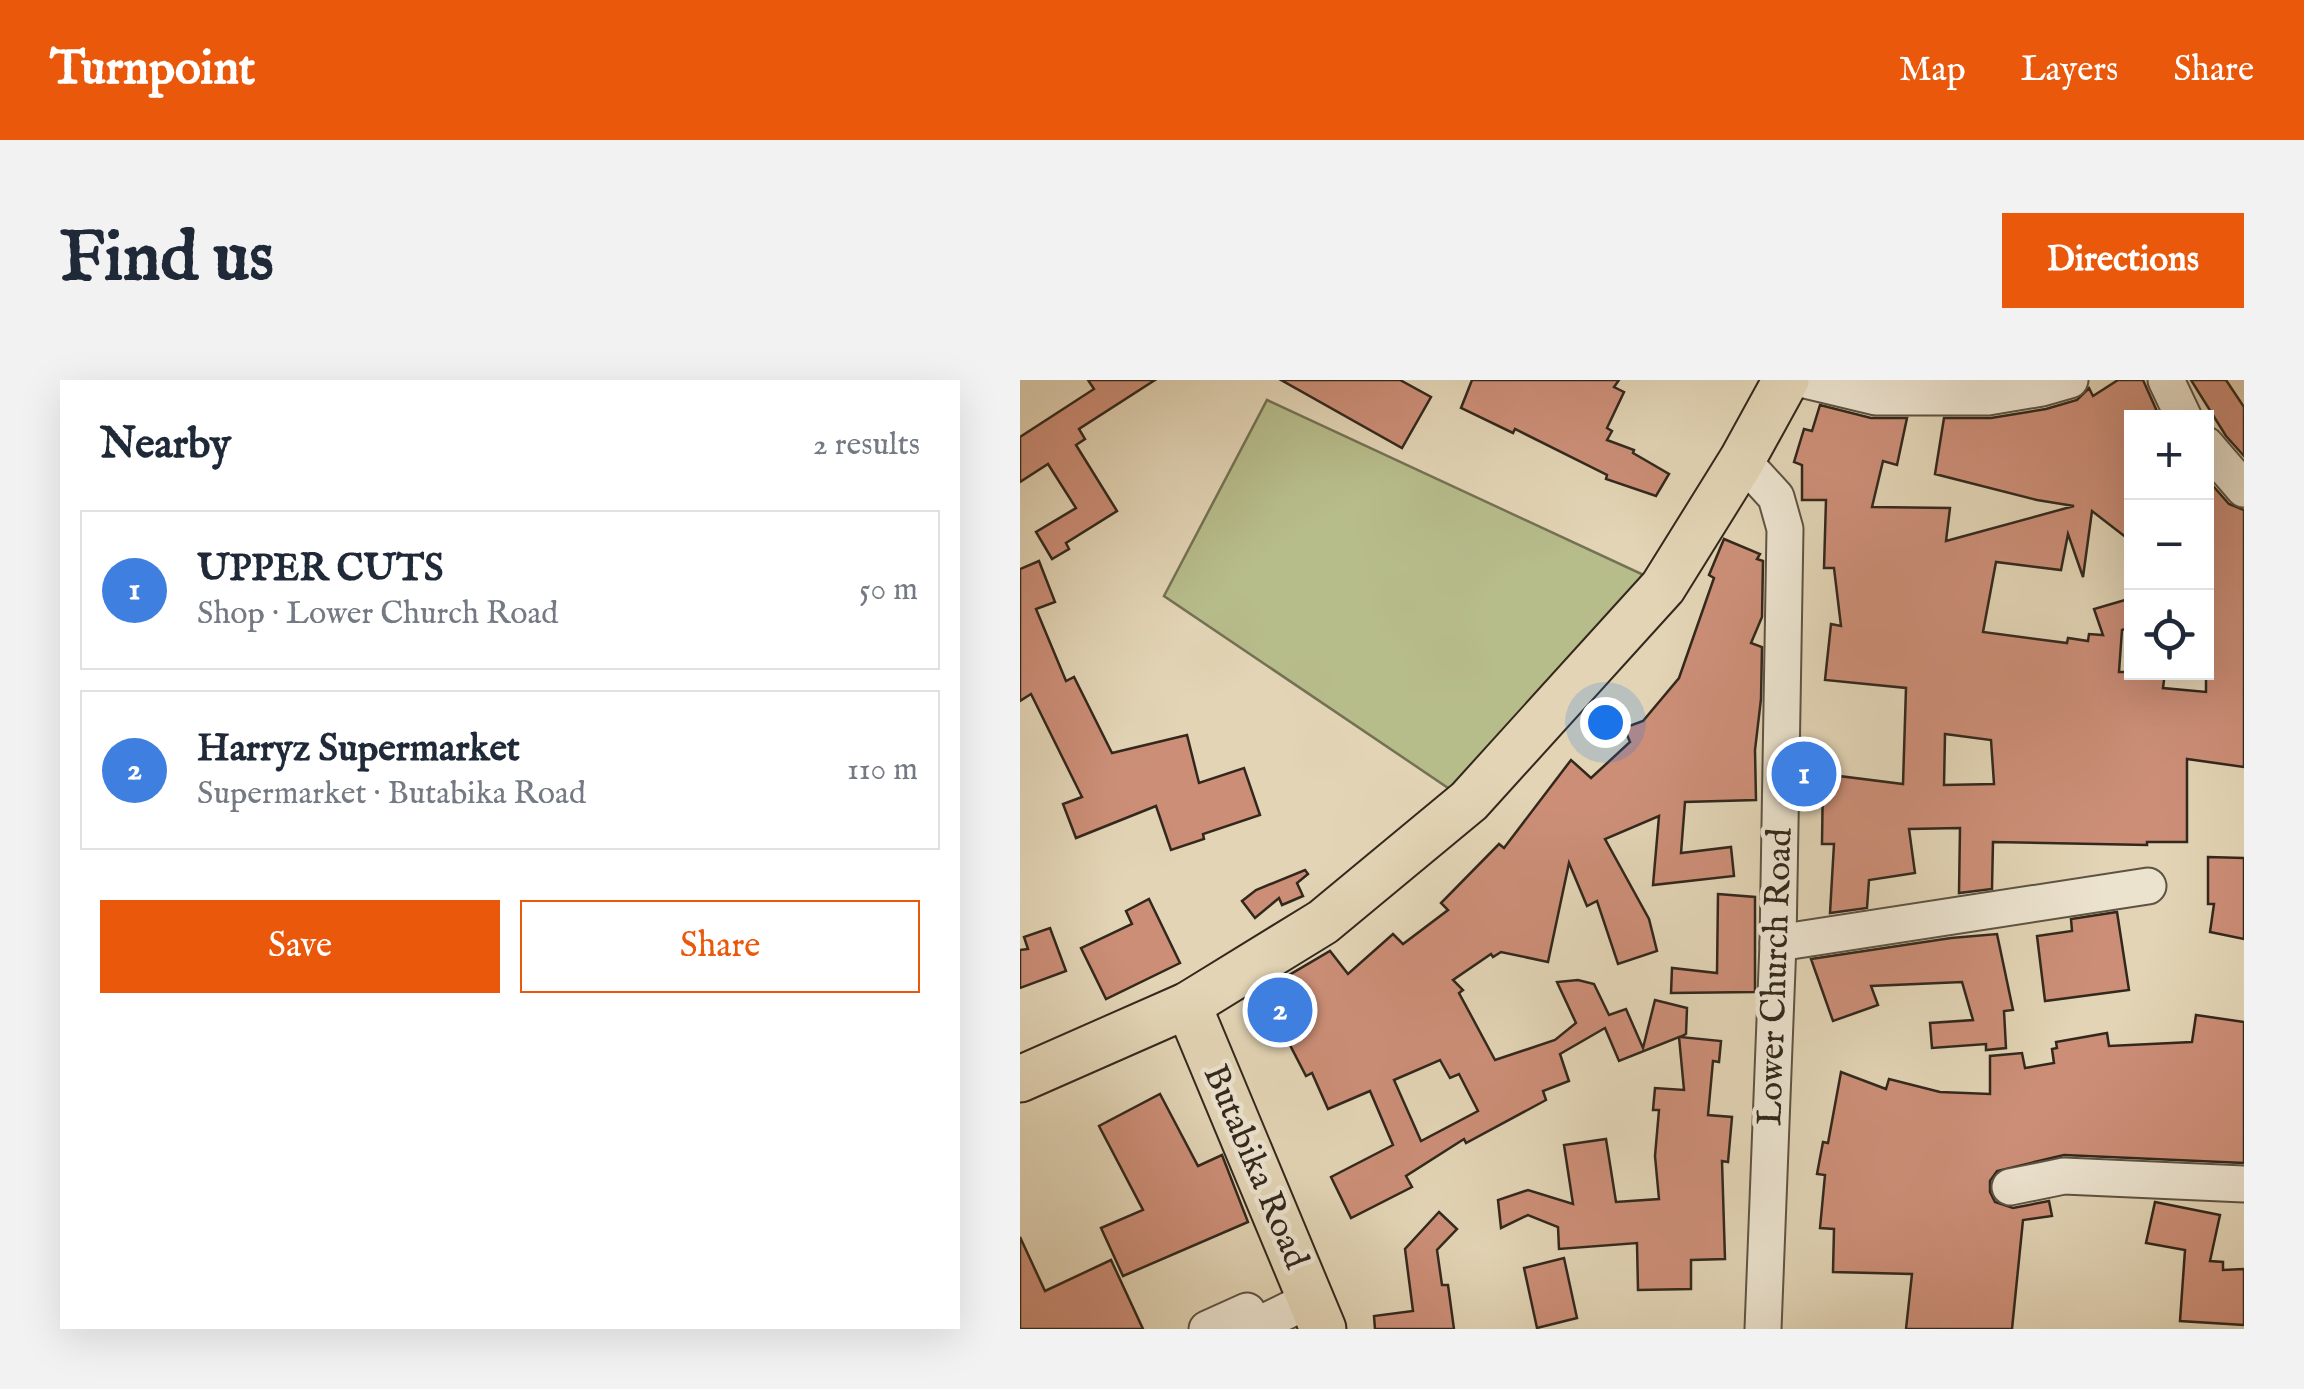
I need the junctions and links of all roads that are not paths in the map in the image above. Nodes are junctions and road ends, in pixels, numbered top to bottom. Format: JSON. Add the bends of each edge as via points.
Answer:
{"nodes":[{"id":1,"x":1786,"y":380,"type":"edge"},
{"id":2,"x":1805,"y":380,"type":"edge"},
{"id":3,"x":2070,"y":380,"type":"edge"},
{"id":4,"x":2166,"y":380,"type":"edge"},
{"id":5,"x":2180,"y":410,"type":"edge"},
{"id":6,"x":2214,"y":454,"type":"edge"},
{"id":7,"x":1742,"y":460,"type":"junction"},
{"id":8,"x":2244,"y":490,"type":"edge"},
{"id":9,"x":2148,"y":886,"type":"dead end"},
{"id":10,"x":1778,"y":943,"type":"junction"},
{"id":11,"x":1188,"y":1005,"type":"junction"},
{"id":12,"x":1020,"y":1079,"type":"edge"},
{"id":13,"x":2244,"y":1184,"type":"edge"},
{"id":14,"x":2010,"y":1187,"type":"dead end"},
{"id":15,"x":1317,"y":1314,"type":"edge"},
{"id":16,"x":1207,"y":1329,"type":"edge"},
{"id":17,"x":1763,"y":1329,"type":"edge"}],
"edges":[{"from":1,"to":7,"type":"main road"},
{"from":2,"to":3,"type":"street","via":[[1876,397],[1988,397]]},
{"from":4,"to":5,"type":"street"},
{"from":6,"to":8,"type":"street"},
{"from":7,"to":10,"type":"street","name":"Lower Church Road","via":[[1776,498],[1785,528]]},
{"from":7,"to":11,"type":"main road","via":[[1662,587],[1469,801],[1323,922]]},
{"from":9,"to":10,"type":"street"},
{"from":10,"to":17,"type":"street","name":"Lower Church Road"},
{"from":11,"to":12,"type":"main road"},
{"from":11,"to":15,"type":"main road","name":"Butabika Road"},
{"from":13,"to":14,"type":"street","via":[[2064,1176]]},
{"from":15,"to":16,"type":"street","via":[[1254,1327],[1247,1311]]}]}
